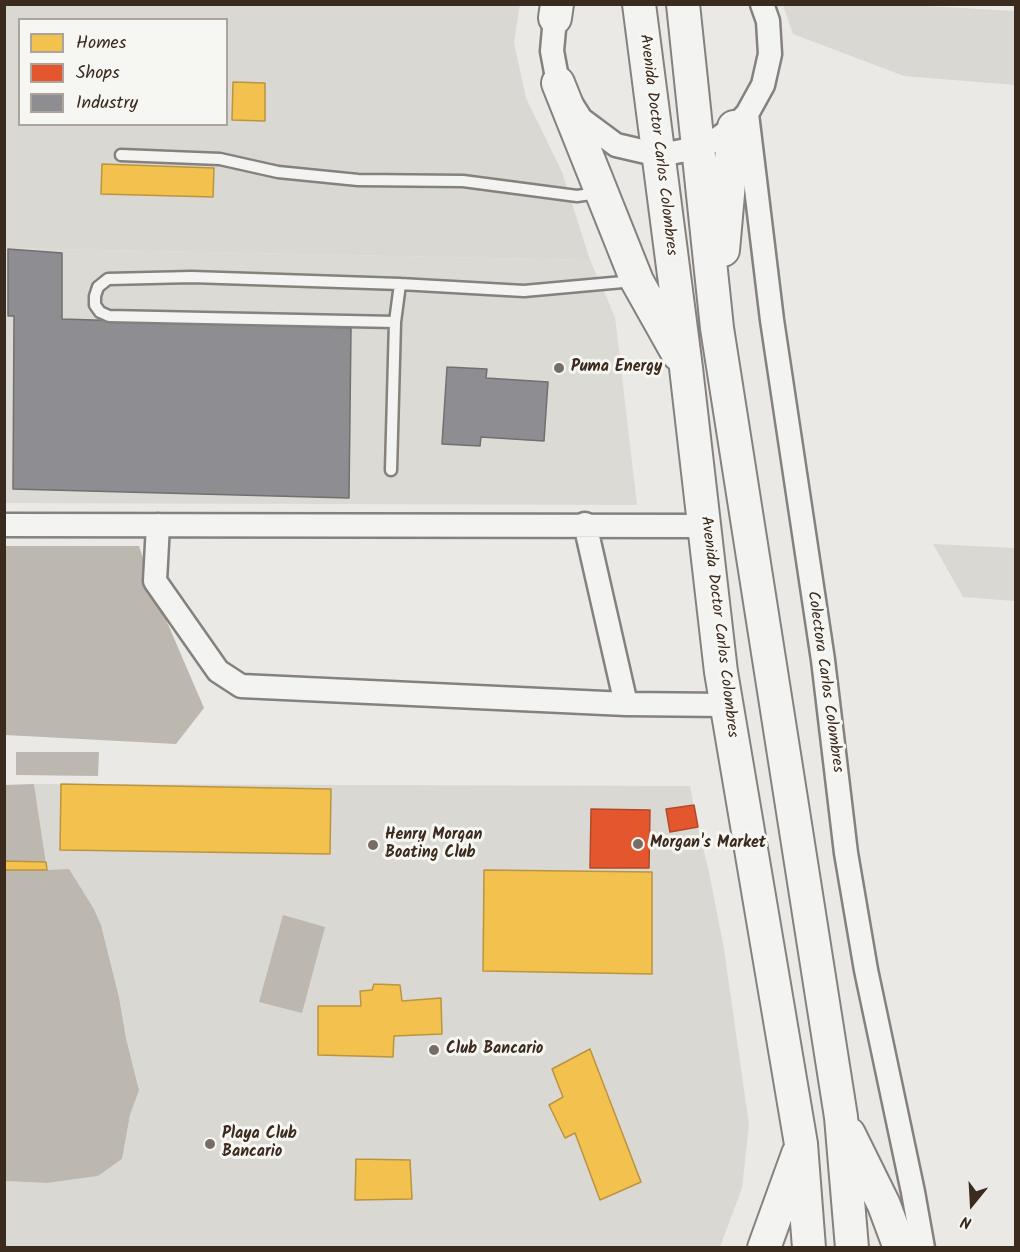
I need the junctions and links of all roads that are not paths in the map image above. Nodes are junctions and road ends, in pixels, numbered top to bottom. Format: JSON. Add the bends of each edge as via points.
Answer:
{"nodes":[{"id":1,"x":639,"y":4,"type":"edge"},
{"id":2,"x":683,"y":4,"type":"edge"},
{"id":3,"x":762,"y":4,"type":"edge"},
{"id":4,"x":558,"y":9,"type":"edge"},
{"id":5,"x":558,"y":83,"type":"junction"},
{"id":6,"x":740,"y":120,"type":"junction"},
{"id":7,"x":698,"y":148,"type":"junction"},
{"id":8,"x":659,"y":154,"type":"junction"},
{"id":9,"x":121,"y":155,"type":"dead end"},
{"id":10,"x":601,"y":193,"type":"junction"},
{"id":11,"x":637,"y":281,"type":"junction"},
{"id":12,"x":400,"y":284,"type":"junction"},
{"id":13,"x":396,"y":322,"type":"junction"},
{"id":14,"x":717,"y":328,"type":"junction"},
{"id":15,"x":686,"y":368,"type":"junction"},
{"id":16,"x":391,"y":470,"type":"dead end"},
{"id":17,"x":585,"y":524,"type":"junction"},
{"id":18,"x":4,"y":525,"type":"edge"},
{"id":19,"x":158,"y":525,"type":"junction"},
{"id":20,"x":704,"y":526,"type":"junction"},
{"id":21,"x":626,"y":704,"type":"junction"},
{"id":22,"x":727,"y":705,"type":"junction"},
{"id":23,"x":841,"y":1117,"type":"junction"},
{"id":24,"x":801,"y":1144,"type":"junction"},
{"id":25,"x":764,"y":1248,"type":"edge"},
{"id":26,"x":809,"y":1248,"type":"edge"},
{"id":27,"x":852,"y":1248,"type":"edge"},
{"id":28,"x":900,"y":1248,"type":"edge"},
{"id":29,"x":923,"y":1248,"type":"edge"}],
"edges":[{"from":1,"to":8,"type":"main road","name":"Avenida Doctor Carlos Colombres"},
{"from":2,"to":7,"type":"main road"},
{"from":3,"to":6,"type":"street","via":[[768,21],[770,54],[763,86]]},
{"from":4,"to":5,"type":"street","via":[[552,51]]},
{"from":5,"to":8,"type":"street","via":[[581,119],[616,145]]},
{"from":5,"to":10,"type":"main road"},
{"from":6,"to":7,"type":"street","via":[[717,139]]},
{"from":6,"to":14,"type":"main road"},
{"from":6,"to":29,"type":"street","name":"Colectora Carlos Colombres","via":[[823,660],[846,853]]},
{"from":7,"to":8,"type":"street"},
{"from":7,"to":14,"type":"main road"},
{"from":8,"to":15,"type":"main road","name":"Avenida Doctor Carlos Colombres"},
{"from":9,"to":10,"type":"lane","via":[[220,159],[278,172],[358,180],[464,181],[577,196]]},
{"from":10,"to":11,"type":"main road"},
{"from":11,"to":12,"type":"lane","via":[[524,291]]},
{"from":11,"to":15,"type":"main road"},
{"from":12,"to":13,"type":"lane"},
{"from":12,"to":13,"type":"lane","via":[[192,277],[108,279],[98,287],[95,296],[100,312],[109,316]]},
{"from":13,"to":16,"type":"lane"},
{"from":14,"to":23,"type":"main road"},
{"from":15,"to":20,"type":"main road","name":"Avenida Doctor Carlos Colombres"},
{"from":17,"to":19,"type":"street"},
{"from":17,"to":20,"type":"street"},
{"from":17,"to":21,"type":"street"},
{"from":18,"to":19,"type":"street"},
{"from":19,"to":21,"type":"street","via":[[155,581],[218,671],[241,686]]},
{"from":20,"to":22,"type":"main road","name":"Avenida Doctor Carlos Colombres"},
{"from":21,"to":22,"type":"street"},
{"from":22,"to":24,"type":"main road","name":"Avenida Doctor Carlos Colombres"},
{"from":23,"to":27,"type":"main road"},
{"from":23,"to":28,"type":"main road","via":[[884,1205]]},
{"from":24,"to":25,"type":"main road"},
{"from":24,"to":26,"type":"main road","name":"Avenida Doctor Carlos Colombres"}]}
